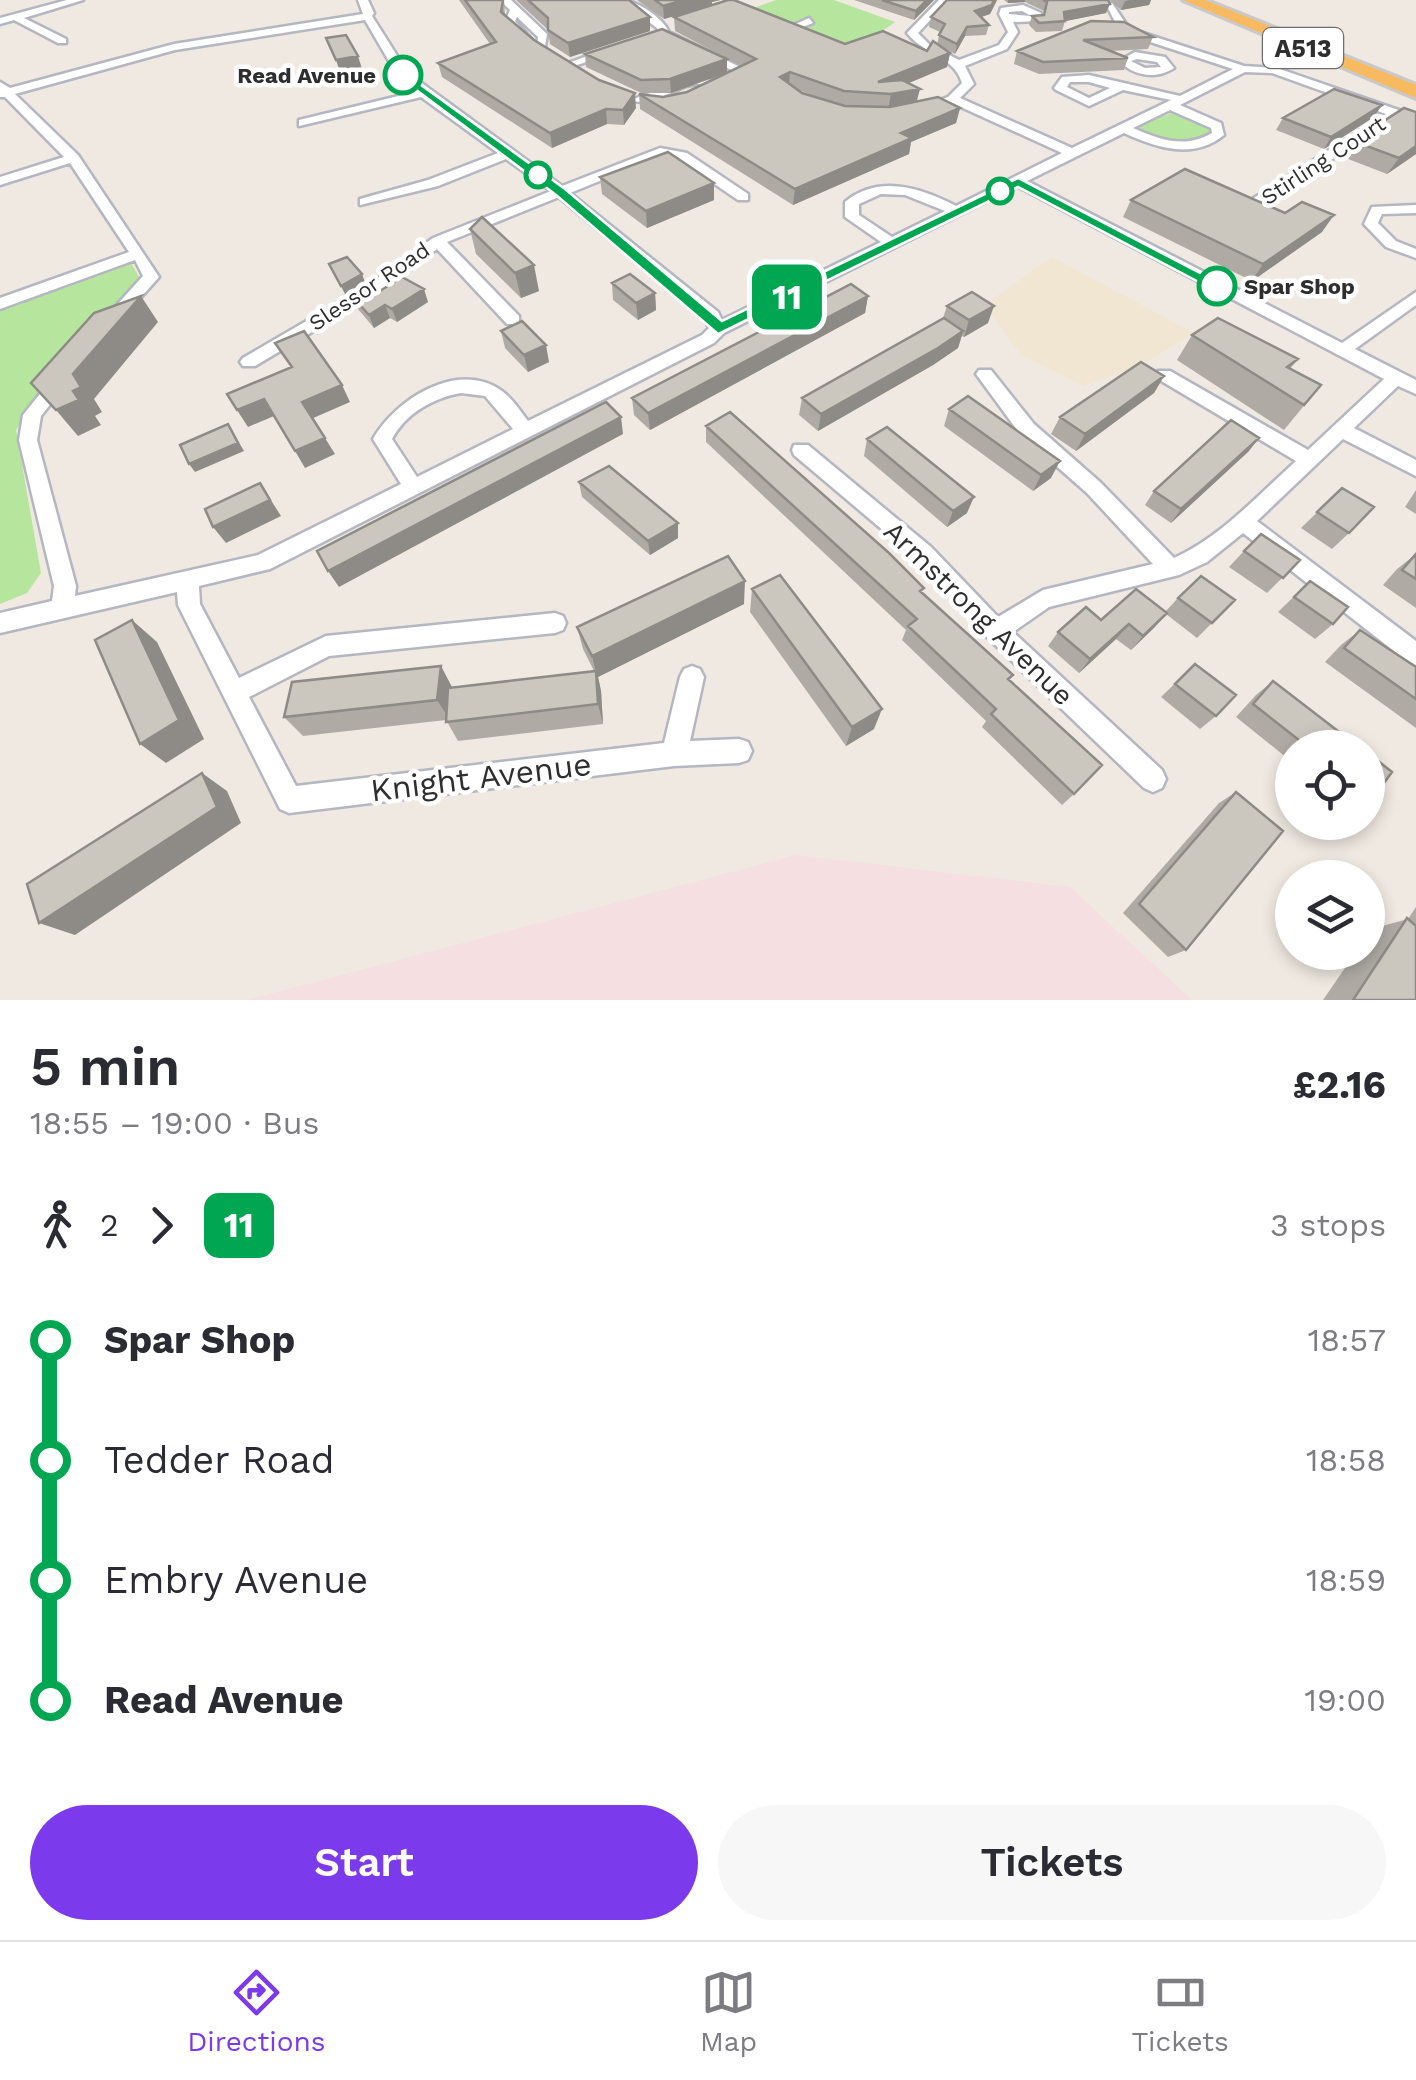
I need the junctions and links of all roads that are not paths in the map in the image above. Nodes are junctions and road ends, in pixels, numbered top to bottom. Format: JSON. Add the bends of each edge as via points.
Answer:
{"nodes":[{"id":1,"x":41,"y":0,"type":"edge"},
{"id":2,"x":78,"y":0,"type":"edge"},
{"id":3,"x":362,"y":0,"type":"edge"},
{"id":4,"x":505,"y":0,"type":"edge"},
{"id":5,"x":624,"y":0,"type":"edge"},
{"id":6,"x":944,"y":0,"type":"edge"},
{"id":7,"x":1191,"y":0,"type":"edge"},
{"id":8,"x":53,"y":7,"type":"junction"},
{"id":9,"x":1132,"y":12,"type":"dead end"},
{"id":10,"x":15,"y":17,"type":"junction"},
{"id":11,"x":366,"y":17,"type":"junction"},
{"id":12,"x":1008,"y":19,"type":"dead end"},
{"id":13,"x":0,"y":21,"type":"edge"},
{"id":14,"x":772,"y":21,"type":"edge"},
{"id":15,"x":809,"y":21,"type":"dead end"},
{"id":16,"x":680,"y":23,"type":"edge"},
{"id":17,"x":790,"y":28,"type":"junction"},
{"id":18,"x":661,"y":32,"type":"junction"},
{"id":19,"x":808,"y":36,"type":"edge"},
{"id":20,"x":62,"y":41,"type":"dead end"},
{"id":21,"x":621,"y":47,"type":"edge"},
{"id":22,"x":1221,"y":48,"type":"dead end"},
{"id":23,"x":1202,"y":56,"type":"junction"},
{"id":24,"x":562,"y":58,"type":"junction"},
{"id":25,"x":960,"y":64,"type":"junction"},
{"id":26,"x":1245,"y":69,"type":"junction"},
{"id":27,"x":1148,"y":72,"type":"dead end"},
{"id":28,"x":592,"y":77,"type":"edge"},
{"id":29,"x":1147,"y":86,"type":"junction"},
{"id":30,"x":1122,"y":87,"type":"dead end"},
{"id":31,"x":3,"y":90,"type":"edge"},
{"id":32,"x":619,"y":92,"type":"edge"},
{"id":33,"x":1416,"y":92,"type":"edge"},
{"id":34,"x":423,"y":93,"type":"junction"},
{"id":35,"x":952,"y":99,"type":"junction"},
{"id":36,"x":1175,"y":102,"type":"junction"},
{"id":37,"x":1395,"y":113,"type":"junction"},
{"id":38,"x":906,"y":116,"type":"edge"},
{"id":39,"x":1416,"y":120,"type":"edge"},
{"id":40,"x":303,"y":123,"type":"dead end"},
{"id":41,"x":1125,"y":129,"type":"junction"},
{"id":42,"x":508,"y":153,"type":"junction"},
{"id":43,"x":1074,"y":154,"type":"junction"},
{"id":44,"x":73,"y":158,"type":"junction"},
{"id":45,"x":0,"y":181,"type":"edge"},
{"id":46,"x":1018,"y":182,"type":"junction"},
{"id":47,"x":561,"y":192,"type":"junction"},
{"id":48,"x":743,"y":198,"type":"dead end"},
{"id":49,"x":365,"y":202,"type":"dead end"},
{"id":50,"x":1251,"y":206,"type":"edge"},
{"id":51,"x":1416,"y":209,"type":"edge"},
{"id":52,"x":958,"y":212,"type":"junction"},
{"id":53,"x":438,"y":240,"type":"junction"},
{"id":54,"x":893,"y":244,"type":"junction"},
{"id":55,"x":138,"y":254,"type":"junction"},
{"id":56,"x":1416,"y":254,"type":"edge"},
{"id":57,"x":1416,"y":296,"type":"edge"},
{"id":58,"x":0,"y":304,"type":"edge"},
{"id":59,"x":512,"y":320,"type":"dead end"},
{"id":60,"x":718,"y":329,"type":"junction"},
{"id":61,"x":99,"y":333,"type":"edge"},
{"id":62,"x":1343,"y":350,"type":"junction"},
{"id":63,"x":77,"y":360,"type":"edge"},
{"id":64,"x":249,"y":362,"type":"dead end"},
{"id":65,"x":985,"y":374,"type":"dead end"},
{"id":66,"x":1164,"y":375,"type":"edge"},
{"id":67,"x":1406,"y":383,"type":"edge"},
{"id":68,"x":523,"y":428,"type":"junction"},
{"id":69,"x":1341,"y":429,"type":"junction"},
{"id":70,"x":801,"y":450,"type":"dead end"},
{"id":71,"x":1310,"y":460,"type":"junction"},
{"id":72,"x":1416,"y":470,"type":"edge"},
{"id":73,"x":411,"y":484,"type":"junction"},
{"id":74,"x":1243,"y":522,"type":"junction"},
{"id":75,"x":1171,"y":569,"type":"junction"},
{"id":76,"x":188,"y":581,"type":"junction"},
{"id":77,"x":63,"y":606,"type":"junction"},
{"id":78,"x":0,"y":623,"type":"edge"},
{"id":79,"x":555,"y":623,"type":"dead end"},
{"id":80,"x":996,"y":632,"type":"junction"},
{"id":81,"x":1416,"y":655,"type":"edge"},
{"id":82,"x":692,"y":677,"type":"dead end"},
{"id":83,"x":234,"y":692,"type":"junction"},
{"id":84,"x":739,"y":751,"type":"dead end"},
{"id":85,"x":674,"y":754,"type":"junction"},
{"id":86,"x":1154,"y":779,"type":"dead end"}],
"edges":[{"from":1,"to":8,"type":"street"},
{"from":2,"to":8,"type":"street"},
{"from":3,"to":11,"type":"street"},
{"from":4,"to":24,"type":"street","via":[[514,11],[510,20],[527,40]]},
{"from":5,"to":18,"type":"street"},
{"from":6,"to":25,"type":"street","via":[[912,33],[919,44]]},
{"from":7,"to":33,"type":"highway","number":"A513"},
{"from":8,"to":10,"type":"street"},
{"from":9,"to":23,"type":"street","via":[[1115,9],[1133,33]]},
{"from":10,"to":13,"type":"street"},
{"from":10,"to":20,"type":"street"},
{"from":11,"to":31,"type":"street","via":[[174,47]]},
{"from":11,"to":34,"type":"street","via":[[403,75]]},
{"from":12,"to":25,"type":"street","via":[[1014,32],[1008,41],[980,42],[973,47],[981,56]]},
{"from":14,"to":17,"type":"street"},
{"from":15,"to":17,"type":"street"},
{"from":16,"to":18,"type":"street"},
{"from":17,"to":19,"type":"street"},
{"from":18,"to":32,"type":"street","via":[[746,73],[667,104]]},
{"from":21,"to":24,"type":"street"},
{"from":22,"to":23,"type":"street"},
{"from":23,"to":26,"type":"street"},
{"from":24,"to":28,"type":"street"},
{"from":25,"to":35,"type":"street","via":[[968,84]]},
{"from":26,"to":36,"type":"street"},
{"from":26,"to":37,"type":"street","via":[[1273,70]]},
{"from":27,"to":29,"type":"street"},
{"from":29,"to":30,"type":"street"},
{"from":29,"to":36,"type":"street"},
{"from":31,"to":44,"type":"street"},
{"from":34,"to":40,"type":"street"},
{"from":34,"to":42,"type":"street"},
{"from":35,"to":38,"type":"street"},
{"from":35,"to":43,"type":"street"},
{"from":36,"to":41,"type":"street"},
{"from":36,"to":41,"type":"street","via":[[1210,120],[1218,136],[1183,149]]},
{"from":37,"to":39,"type":"street"},
{"from":37,"to":50,"type":"street","name":"Stirling Court"},
{"from":41,"to":43,"type":"street"},
{"from":42,"to":47,"type":"street"},
{"from":42,"to":49,"type":"street"},
{"from":43,"to":46,"type":"street"},
{"from":44,"to":45,"type":"street"},
{"from":44,"to":55,"type":"street"},
{"from":46,"to":52,"type":"street"},
{"from":46,"to":62,"type":"street"},
{"from":47,"to":48,"type":"street","name":"Slessor Road","via":[[668,152]]},
{"from":47,"to":53,"type":"street","name":"Slessor Road"},
{"from":47,"to":60,"type":"street","via":[[712,316]]},
{"from":51,"to":56,"type":"street","via":[[1377,210],[1370,224]]},
{"from":52,"to":54,"type":"street"},
{"from":52,"to":54,"type":"street","via":[[909,188],[852,202],[852,217]]},
{"from":53,"to":59,"type":"street","name":"Slessor Road"},
{"from":53,"to":64,"type":"street","name":"Slessor Road","via":[[384,282]]},
{"from":54,"to":60,"type":"street"},
{"from":55,"to":58,"type":"street"},
{"from":55,"to":61,"type":"street","via":[[151,277]]},
{"from":57,"to":62,"type":"street"},
{"from":60,"to":68,"type":"street"},
{"from":62,"to":67,"type":"street"},
{"from":63,"to":77,"type":"street","via":[[32,415],[28,440],[64,586]]},
{"from":65,"to":75,"type":"street","via":[[1027,429]]},
{"from":66,"to":71,"type":"street"},
{"from":67,"to":69,"type":"street"},
{"from":68,"to":73,"type":"street"},
{"from":68,"to":73,"type":"street","via":[[491,392],[476,387],[429,396],[397,417],[382,439]]},
{"from":69,"to":71,"type":"street"},
{"from":69,"to":72,"type":"street"},
{"from":70,"to":80,"type":"street","name":"Armstrong Avenue","via":[[924,553]]},
{"from":71,"to":74,"type":"street"},
{"from":73,"to":76,"type":"street","via":[[262,562]]},
{"from":74,"to":75,"type":"street"},
{"from":74,"to":81,"type":"street"},
{"from":75,"to":80,"type":"street","via":[[1043,599]]},
{"from":76,"to":77,"type":"street"},
{"from":76,"to":83,"type":"street","via":[[188,605]]},
{"from":77,"to":78,"type":"street"},
{"from":79,"to":83,"type":"street","via":[[326,646]]},
{"from":80,"to":86,"type":"street","name":"Armstrong Avenue"},
{"from":82,"to":85,"type":"street"},
{"from":83,"to":85,"type":"street","name":"Knight Avenue","via":[[289,800]]},
{"from":84,"to":85,"type":"street","name":"Knight Avenue"}]}
